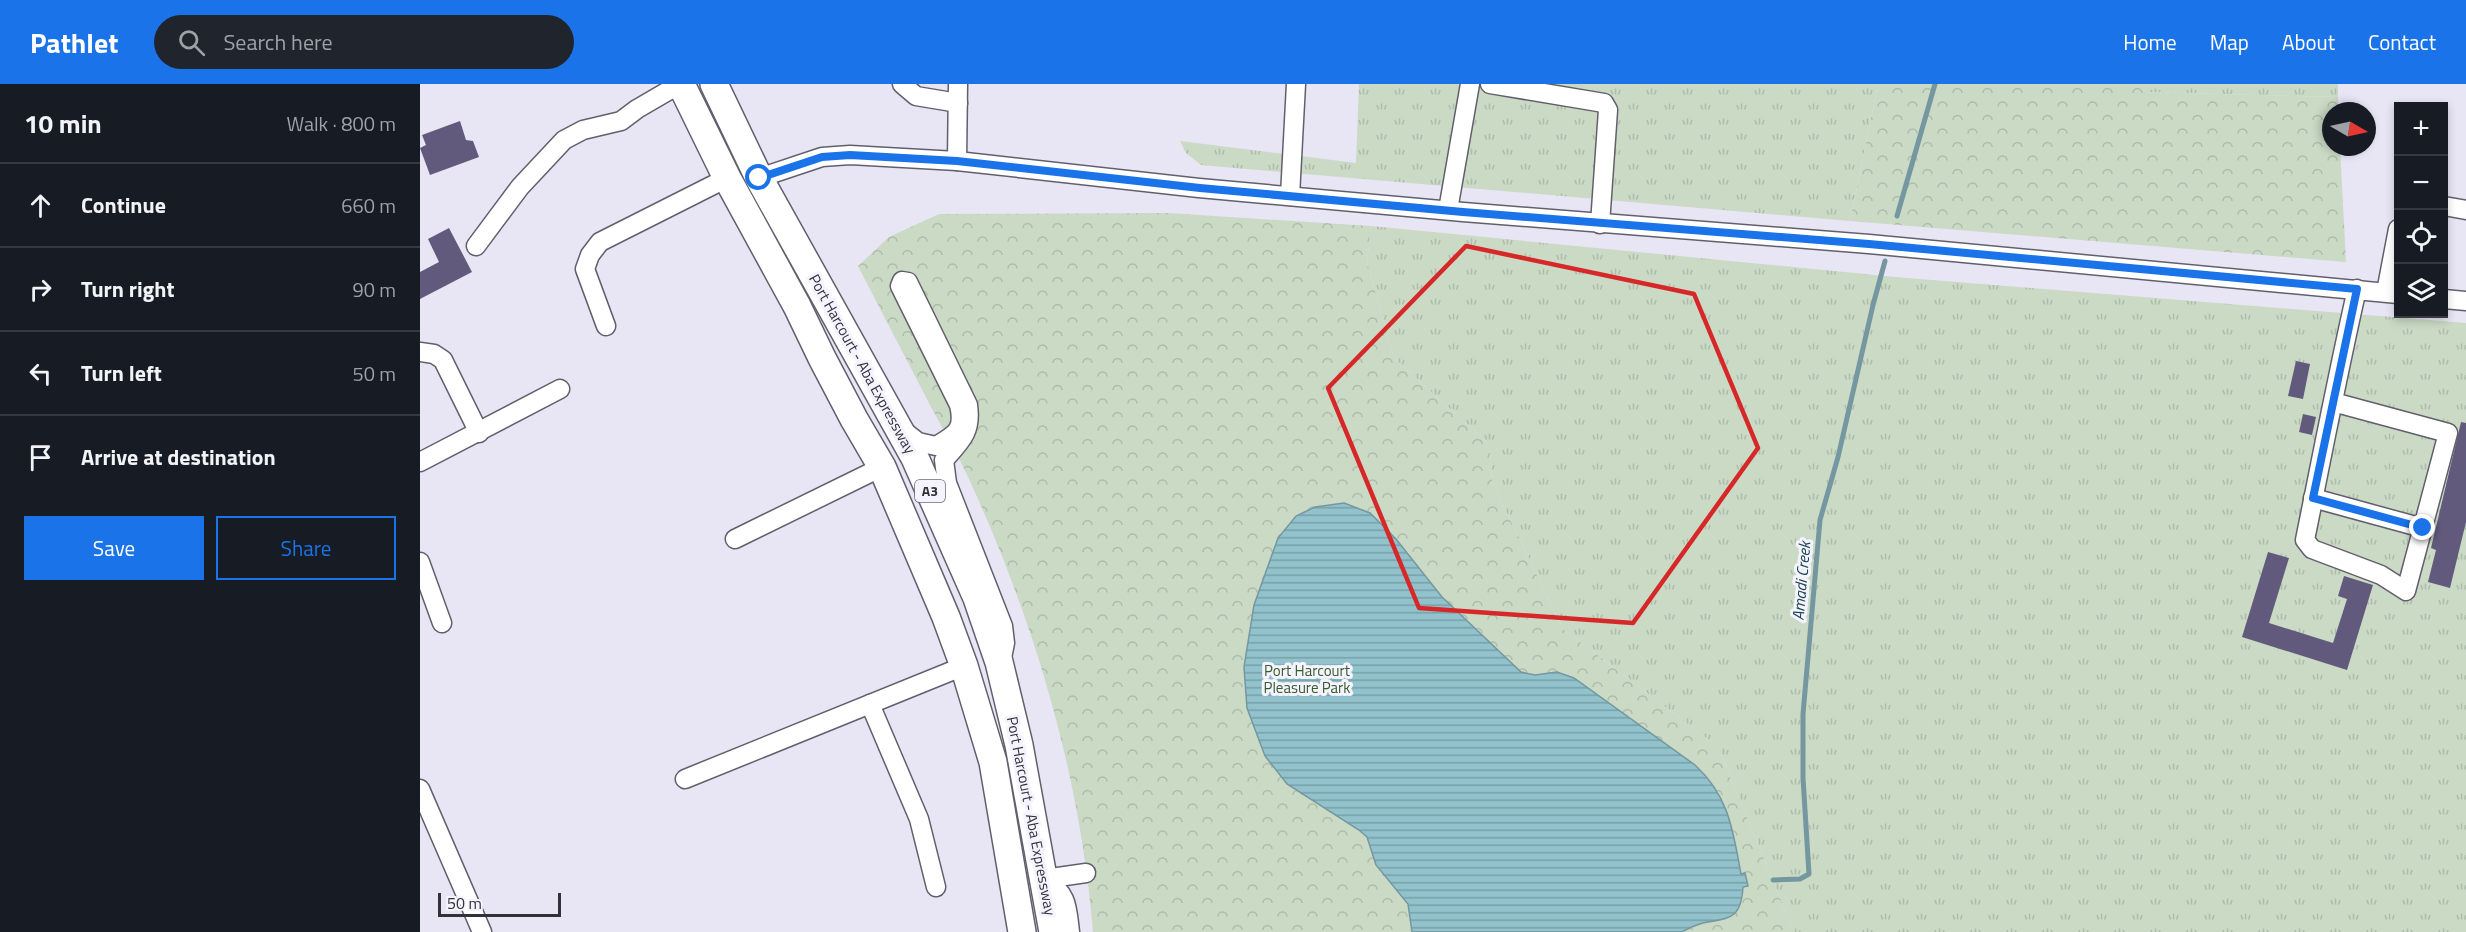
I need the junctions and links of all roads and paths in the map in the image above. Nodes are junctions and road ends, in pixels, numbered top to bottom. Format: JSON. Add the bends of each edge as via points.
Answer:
{"nodes":[{"id":1,"x":681,"y":84,"type":"edge"},
{"id":2,"x":714,"y":84,"type":"edge"},
{"id":3,"x":902,"y":84,"type":"edge"},
{"id":4,"x":958,"y":84,"type":"edge"},
{"id":5,"x":1296,"y":84,"type":"edge"},
{"id":6,"x":1470,"y":84,"type":"edge"},
{"id":7,"x":1490,"y":84,"type":"edge"},
{"id":8,"x":958,"y":103,"type":"junction"},
{"id":9,"x":957,"y":161,"type":"junction"},
{"id":10,"x":727,"y":178,"type":"junction"},
{"id":11,"x":759,"y":178,"type":"junction"},
{"id":12,"x":1290,"y":196,"type":"junction"},
{"id":13,"x":2448,"y":207,"type":"edge"},
{"id":14,"x":1448,"y":210,"type":"junction"},
{"id":15,"x":2466,"y":210,"type":"edge"},
{"id":16,"x":1600,"y":224,"type":"junction"},
{"id":17,"x":476,"y":246,"type":"dead end"},
{"id":18,"x":2395,"y":264,"type":"edge"},
{"id":19,"x":2357,"y":289,"type":"junction"},
{"id":20,"x":2392,"y":293,"type":"edge"},
{"id":21,"x":2448,"y":299,"type":"edge"},
{"id":22,"x":2466,"y":301,"type":"edge"},
{"id":23,"x":606,"y":326,"type":"dead end"},
{"id":24,"x":420,"y":352,"type":"edge"},
{"id":25,"x":560,"y":389,"type":"dead end"},
{"id":26,"x":2333,"y":402,"type":"junction"},
{"id":27,"x":897,"y":426,"type":"junction"},
{"id":28,"x":479,"y":433,"type":"junction"},
{"id":29,"x":420,"y":462,"type":"edge"},
{"id":30,"x":882,"y":467,"type":"junction"},
{"id":31,"x":2313,"y":498,"type":"junction"},
{"id":32,"x":2423,"y":528,"type":"junction"},
{"id":33,"x":735,"y":539,"type":"dead end"},
{"id":34,"x":420,"y":562,"type":"edge"},
{"id":35,"x":442,"y":623,"type":"dead end"},
{"id":36,"x":964,"y":666,"type":"junction"},
{"id":37,"x":1000,"y":666,"type":"junction"},
{"id":38,"x":870,"y":704,"type":"junction"},
{"id":39,"x":685,"y":779,"type":"dead end"},
{"id":40,"x":420,"y":789,"type":"edge"},
{"id":41,"x":1086,"y":873,"type":"dead end"},
{"id":42,"x":1044,"y":879,"type":"junction"},
{"id":43,"x":936,"y":887,"type":"dead end"},
{"id":44,"x":482,"y":932,"type":"edge"},
{"id":45,"x":1022,"y":932,"type":"edge"},
{"id":46,"x":1053,"y":932,"type":"edge"},
{"id":47,"x":1070,"y":932,"type":"edge"}],
"edges":[{"from":1,"to":10,"type":"highway","name":"Port Harcourt - Aba Expressway","number":"A3"},
{"from":1,"to":17,"type":"street","via":[[621,121],[583,130],[564,140],[520,187]]},
{"from":2,"to":11,"type":"highway","name":"Port Harcourt - Aba Expressway","number":"A3"},
{"from":3,"to":8,"type":"street","via":[[916,96]]},
{"from":4,"to":8,"type":"street"},
{"from":5,"to":12,"type":"street"},
{"from":6,"to":14,"type":"street"},
{"from":7,"to":16,"type":"street","via":[[1604,104],[1608,110]]},
{"from":8,"to":9,"type":"street"},
{"from":9,"to":11,"type":"street","via":[[822,157]]},
{"from":9,"to":12,"type":"street"},
{"from":10,"to":23,"type":"street","via":[[600,242],[585,269]]},
{"from":10,"to":30,"type":"highway","name":"Port Harcourt - Aba Expressway","number":"A3"},
{"from":11,"to":27,"type":"highway","name":"Port Harcourt - Aba Expressway","number":"A3"},
{"from":12,"to":14,"type":"street"},
{"from":13,"to":15,"type":"street"},
{"from":14,"to":16,"type":"street"},
{"from":16,"to":19,"type":"street","via":[[1869,244]]},
{"from":18,"to":20,"type":"street"},
{"from":19,"to":20,"type":"street"},
{"from":19,"to":26,"type":"street"},
{"from":21,"to":22,"type":"street"},
{"from":24,"to":28,"type":"street","via":[[435,354],[443,360]]},
{"from":25,"to":28,"type":"street"},
{"from":26,"to":31,"type":"street"},
{"from":26,"to":32,"type":"street","via":[[2448,433]]},
{"from":27,"to":37,"type":"highway","name":"Port Harcourt - Aba Expressway","number":"A3","via":[[947,528]]},
{"from":27,"to":37,"type":"street","via":[[918,442],[936,446],[954,435],[962,417],[900,286],[902,281],[908,282],[968,405],[968,430],[944,460],[944,470],[1003,626],[1005,643]]},
{"from":28,"to":29,"type":"street"},
{"from":30,"to":33,"type":"street"},
{"from":30,"to":36,"type":"highway","name":"Port Harcourt - Aba Expressway","number":"A3"},
{"from":31,"to":32,"type":"street"},
{"from":31,"to":32,"type":"street","via":[[2305,540],[2312,549],[2381,575],[2406,591]]},
{"from":34,"to":35,"type":"street"},
{"from":36,"to":38,"type":"street"},
{"from":36,"to":45,"type":"highway","name":"Port Harcourt - Aba Expressway","number":"A3","via":[[993,762]]},
{"from":37,"to":42,"type":"highway","name":"Port Harcourt - Aba Expressway","number":"A3"},
{"from":38,"to":39,"type":"street"},
{"from":38,"to":43,"type":"street","via":[[919,819]]},
{"from":40,"to":44,"type":"street"},
{"from":41,"to":42,"type":"street"},
{"from":42,"to":46,"type":"highway","name":"Port Harcourt - Aba Expressway","number":"A3"},
{"from":42,"to":47,"type":"street","via":[[1058,888],[1066,903]]}]}
